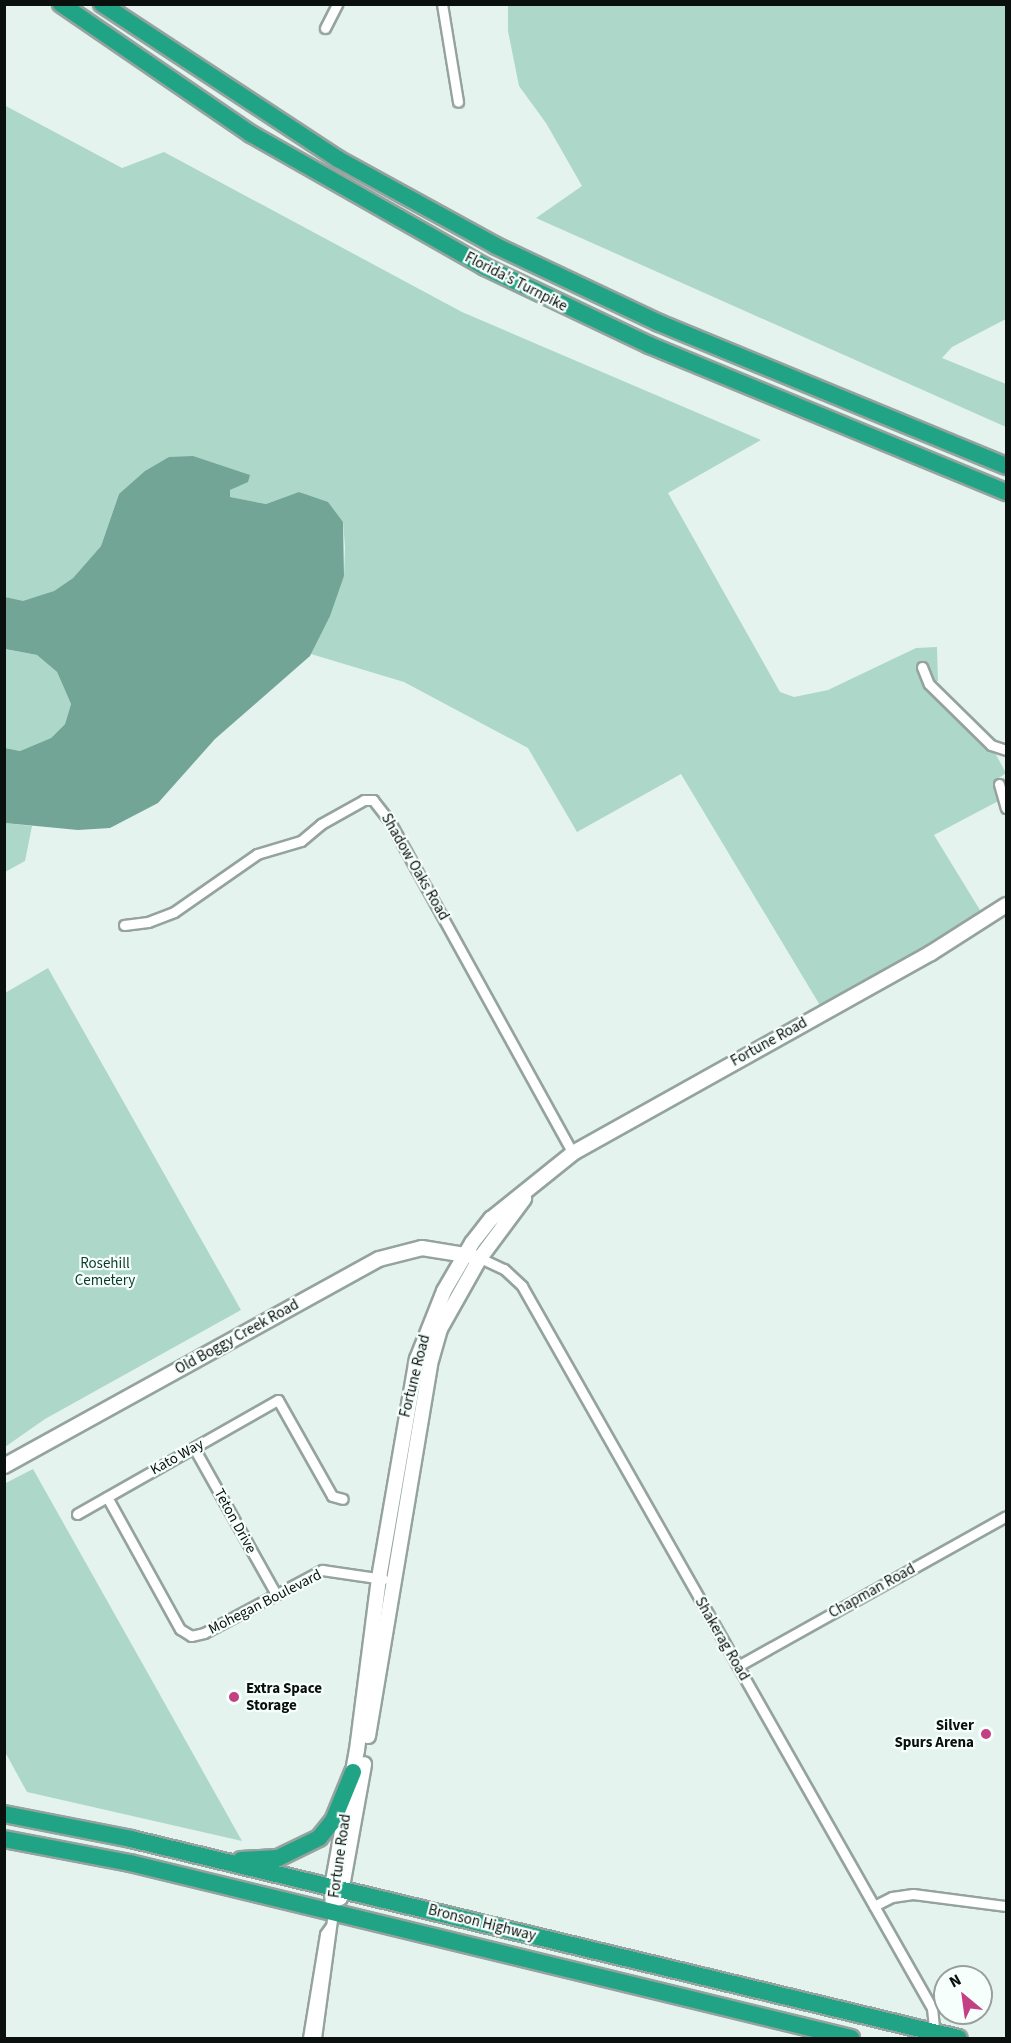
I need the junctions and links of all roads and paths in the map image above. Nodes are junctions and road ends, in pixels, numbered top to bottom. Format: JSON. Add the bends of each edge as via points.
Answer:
{"nodes":[{"id":1,"x":61,"y":4,"type":"edge"},
{"id":2,"x":102,"y":4,"type":"edge"},
{"id":3,"x":337,"y":4,"type":"edge"},
{"id":4,"x":442,"y":4,"type":"edge"},
{"id":5,"x":325,"y":28,"type":"dead end"},
{"id":6,"x":458,"y":102,"type":"dead end"},
{"id":7,"x":1006,"y":466,"type":"edge"},
{"id":8,"x":1006,"y":492,"type":"edge"},
{"id":9,"x":921,"y":667,"type":"dead end"},
{"id":10,"x":1006,"y":750,"type":"edge"},
{"id":11,"x":1004,"y":783,"type":"edge"},
{"id":12,"x":1006,"y":808,"type":"edge"},
{"id":13,"x":1006,"y":905,"type":"edge"},
{"id":14,"x":1006,"y":916,"type":"edge"},
{"id":15,"x":124,"y":925,"type":"dead end"},
{"id":16,"x":945,"y":945,"type":"junction"},
{"id":17,"x":573,"y":1153,"type":"junction"},
{"id":18,"x":536,"y":1182,"type":"junction"},
{"id":19,"x":465,"y":1255,"type":"junction"},
{"id":20,"x":480,"y":1258,"type":"junction"},
{"id":21,"x":194,"y":1448,"type":"junction"},
{"id":22,"x":4,"y":1466,"type":"edge"},
{"id":23,"x":107,"y":1497,"type":"junction"},
{"id":24,"x":343,"y":1499,"type":"dead end"},
{"id":25,"x":77,"y":1514,"type":"dead end"},
{"id":26,"x":1006,"y":1516,"type":"edge"},
{"id":27,"x":379,"y":1578,"type":"junction"},
{"id":28,"x":394,"y":1581,"type":"junction"},
{"id":29,"x":276,"y":1594,"type":"junction"},
{"id":30,"x":738,"y":1666,"type":"junction"},
{"id":31,"x":353,"y":1772,"type":"junction"},
{"id":32,"x":4,"y":1814,"type":"edge"},
{"id":33,"x":4,"y":1839,"type":"edge"},
{"id":34,"x":222,"y":1861,"type":"junction"},
{"id":35,"x":338,"y":1889,"type":"junction"},
{"id":36,"x":874,"y":1906,"type":"junction"},
{"id":37,"x":1006,"y":1906,"type":"edge"},
{"id":38,"x":331,"y":1920,"type":"junction"},
{"id":39,"x":935,"y":2036,"type":"edge"},
{"id":40,"x":308,"y":2038,"type":"edge"},
{"id":41,"x":316,"y":2038,"type":"edge"},
{"id":42,"x":851,"y":2038,"type":"edge"},
{"id":43,"x":958,"y":2038,"type":"edge"}],
"edges":[{"from":1,"to":8,"type":"highway","name":"Florida's Turnpike","via":[[251,134],[485,267],[649,345]]},
{"from":2,"to":7,"type":"highway","name":"Florida's Turnpike","via":[[338,159],[496,246],[659,323]]},
{"from":3,"to":5,"type":"street"},
{"from":4,"to":6,"type":"street"},
{"from":9,"to":10,"type":"street","via":[[929,684],[991,745]]},
{"from":11,"to":12,"type":"street"},
{"from":13,"to":16,"type":"main road","name":"Fortune Road"},
{"from":14,"to":16,"type":"main road","name":"Fortune Road"},
{"from":15,"to":17,"type":"street","name":"Shadow Oaks Road","via":[[148,922],[174,912],[257,854],[301,842],[321,824],[364,800],[373,800],[396,832]]},
{"from":16,"to":17,"type":"main road","name":"Fortune Road"},
{"from":17,"to":18,"type":"main road","name":"Fortune Road"},
{"from":18,"to":19,"type":"main road","name":"Fortune Road","via":[[491,1219]]},
{"from":18,"to":20,"type":"main road","name":"Fortune Road"},
{"from":19,"to":20,"type":"main road","name":"Old Boggy Creek Road"},
{"from":19,"to":22,"type":"main road","name":"Old Boggy Creek Road","via":[[422,1248],[379,1259]]},
{"from":19,"to":27,"type":"main road","name":"Fortune Road","via":[[430,1321],[417,1359]]},
{"from":20,"to":28,"type":"main road","name":"Fortune Road","via":[[440,1329],[430,1364]]},
{"from":20,"to":30,"type":"street","name":"Shakerag Road","via":[[504,1269],[522,1286]]},
{"from":21,"to":23,"type":"street","name":"Kato Way"},
{"from":21,"to":24,"type":"street","name":"Kato Way","via":[[278,1400],[332,1496]]},
{"from":21,"to":29,"type":"street","name":"Teton Drive"},
{"from":23,"to":25,"type":"street","name":"Kato Way"},
{"from":23,"to":29,"type":"street","name":"Mohegan Boulevard","via":[[180,1629],[191,1636],[204,1633]]},
{"from":26,"to":30,"type":"street","name":"Chapman Road"},
{"from":27,"to":28,"type":"street","name":"Mohegan Boulevard"},
{"from":27,"to":29,"type":"street","name":"Mohegan Boulevard","via":[[322,1570]]},
{"from":27,"to":31,"type":"main road","name":"Fortune Road"},
{"from":28,"to":35,"type":"main road","name":"Fortune Road"},
{"from":30,"to":36,"type":"street","name":"Shakerag Road"},
{"from":31,"to":34,"type":"highway","via":[[333,1821],[319,1838],[278,1858]]},
{"from":31,"to":35,"type":"main road","name":"Fortune Road"},
{"from":32,"to":34,"type":"highway","name":"Bronson Highway","via":[[85,1828]]},
{"from":33,"to":38,"type":"highway","name":"Bronson Highway","via":[[95,1855]]},
{"from":34,"to":35,"type":"highway","name":"Bronson Highway"},
{"from":35,"to":38,"type":"main road","name":"Fortune Road"},
{"from":35,"to":39,"type":"highway","name":"Bronson Highway"},
{"from":36,"to":37,"type":"street","via":[[902,1894]]},
{"from":36,"to":39,"type":"street","name":"Shakerag Road","via":[[932,2008]]},
{"from":38,"to":40,"type":"street","via":[[325,1934]]},
{"from":38,"to":41,"type":"street"},
{"from":38,"to":42,"type":"highway","name":"Bronson Highway"},
{"from":39,"to":43,"type":"highway","name":"Bronson Highway"}]}
